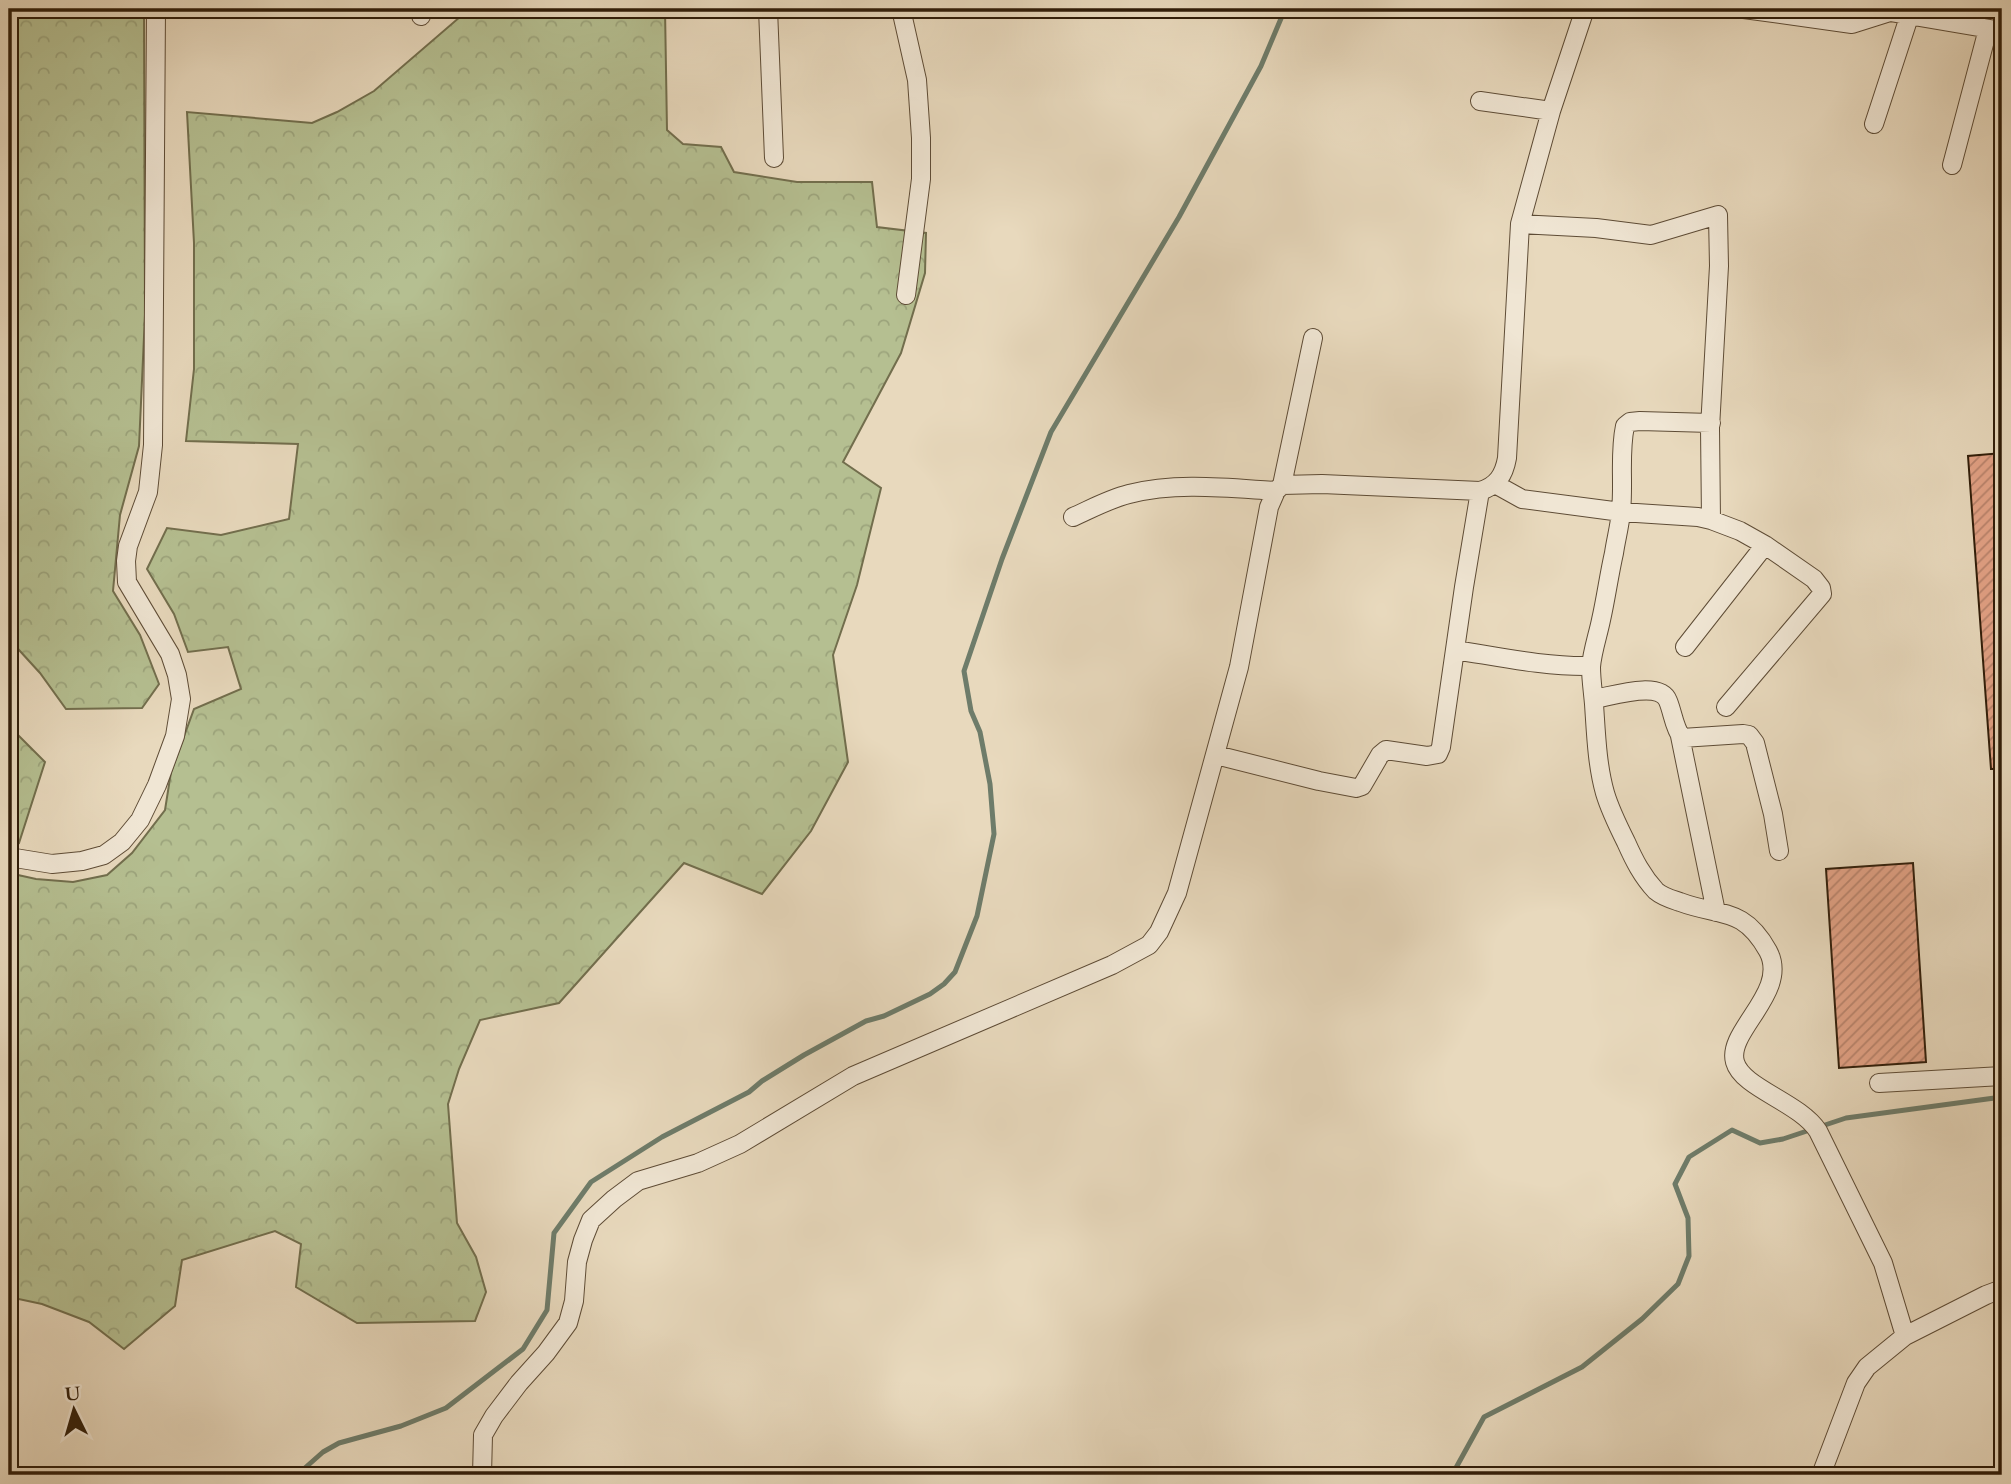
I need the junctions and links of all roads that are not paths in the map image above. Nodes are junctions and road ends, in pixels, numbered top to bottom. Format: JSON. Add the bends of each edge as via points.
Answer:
{"nodes":[{"id":1,"x":156,"y":9,"type":"edge"},
{"id":2,"x":768,"y":9,"type":"edge"},
{"id":3,"x":901,"y":9,"type":"edge"},
{"id":4,"x":1585,"y":9,"type":"edge"},
{"id":5,"x":1744,"y":9,"type":"edge"},
{"id":6,"x":1872,"y":13,"type":"edge"},
{"id":7,"x":1827,"y":14,"type":"edge"},
{"id":8,"x":1909,"y":17,"type":"junction"},
{"id":9,"x":1995,"y":30,"type":"edge"},
{"id":10,"x":1480,"y":101,"type":"dead end"},
{"id":11,"x":1551,"y":111,"type":"junction"},
{"id":12,"x":1874,"y":124,"type":"dead end"},
{"id":13,"x":774,"y":158,"type":"dead end"},
{"id":14,"x":1952,"y":165,"type":"dead end"},
{"id":15,"x":1520,"y":224,"type":"junction"},
{"id":16,"x":906,"y":295,"type":"dead end"},
{"id":17,"x":1313,"y":338,"type":"dead end"},
{"id":18,"x":1711,"y":424,"type":"junction"},
{"id":19,"x":1279,"y":488,"type":"junction"},
{"id":20,"x":1488,"y":488,"type":"junction"},
{"id":21,"x":1621,"y":512,"type":"junction"},
{"id":22,"x":1073,"y":517,"type":"dead end"},
{"id":23,"x":1711,"y":520,"type":"junction"},
{"id":24,"x":1765,"y":545,"type":"junction"},
{"id":25,"x":1685,"y":647,"type":"dead end"},
{"id":26,"x":1455,"y":650,"type":"junction"},
{"id":27,"x":1591,"y":666,"type":"junction"},
{"id":28,"x":1594,"y":699,"type":"junction"},
{"id":29,"x":1726,"y":707,"type":"dead end"},
{"id":30,"x":1680,"y":736,"type":"junction"},
{"id":31,"x":1216,"y":755,"type":"junction"},
{"id":32,"x":1779,"y":851,"type":"dead end"},
{"id":33,"x":9,"y":857,"type":"edge"},
{"id":34,"x":1716,"y":912,"type":"junction"},
{"id":35,"x":2002,"y":1076,"type":"edge"},
{"id":36,"x":1879,"y":1083,"type":"dead end"},
{"id":37,"x":2002,"y":1289,"type":"edge"},
{"id":38,"x":1905,"y":1336,"type":"junction"},
{"id":39,"x":482,"y":1475,"type":"edge"},
{"id":40,"x":1821,"y":1475,"type":"edge"}],
"edges":[{"from":1,"to":33,"type":"street","via":[[153,444],[148,492],[126,561],[127,582],[170,654],[181,699],[174,736],[156,785],[140,820],[122,842],[103,855],[82,861],[52,864]]},
{"from":2,"to":13,"type":"street"},
{"from":3,"to":16,"type":"street","via":[[917,80],[921,165]]},
{"from":4,"to":11,"type":"street"},
{"from":5,"to":7,"type":"street"},
{"from":6,"to":7,"type":"street","via":[[1852,24]]},
{"from":6,"to":8,"type":"street"},
{"from":8,"to":9,"type":"street"},
{"from":8,"to":12,"type":"street"},
{"from":9,"to":14,"type":"street"},
{"from":10,"to":11,"type":"street"},
{"from":11,"to":15,"type":"street"},
{"from":15,"to":18,"type":"street","via":[[1651,234],[1718,215]]},
{"from":15,"to":20,"type":"street","via":[[1507,458]]},
{"from":17,"to":19,"type":"street"},
{"from":18,"to":21,"type":"street","via":[[1640,421],[1625,426]]},
{"from":18,"to":23,"type":"street"},
{"from":19,"to":20,"type":"street","via":[[1322,484]]},
{"from":19,"to":22,"type":"street","via":[[1188,486],[1131,494]]},
{"from":19,"to":31,"type":"street","via":[[1269,507],[1239,667]]},
{"from":20,"to":21,"type":"street","via":[[1522,499]]},
{"from":20,"to":26,"type":"street"},
{"from":21,"to":23,"type":"street"},
{"from":21,"to":27,"type":"street"},
{"from":23,"to":24,"type":"street"},
{"from":24,"to":25,"type":"street"},
{"from":24,"to":29,"type":"street","via":[[1814,579],[1822,594]]},
{"from":26,"to":27,"type":"street","via":[[1568,667]]},
{"from":26,"to":31,"type":"street","via":[[1438,754],[1386,750],[1356,788]]},
{"from":27,"to":28,"type":"street"},
{"from":28,"to":30,"type":"street","via":[[1660,691],[1667,697]]},
{"from":28,"to":34,"type":"street","via":[[1605,791],[1636,863],[1662,896]]},
{"from":30,"to":32,"type":"street","via":[[1743,734],[1753,738]]},
{"from":30,"to":34,"type":"street"},
{"from":31,"to":39,"type":"street","via":[[1177,893],[1160,932],[1149,945],[853,1076],[709,1159],[638,1181],[591,1220],[577,1262],[568,1323],[483,1435]]},
{"from":34,"to":38,"type":"street","via":[[1728,913],[1748,925],[1771,963],[1770,987],[1733,1053],[1738,1070],[1815,1126],[1883,1264]]},
{"from":35,"to":36,"type":"street"},
{"from":37,"to":38,"type":"street"},
{"from":38,"to":40,"type":"street","via":[[1861,1375]]}]}
